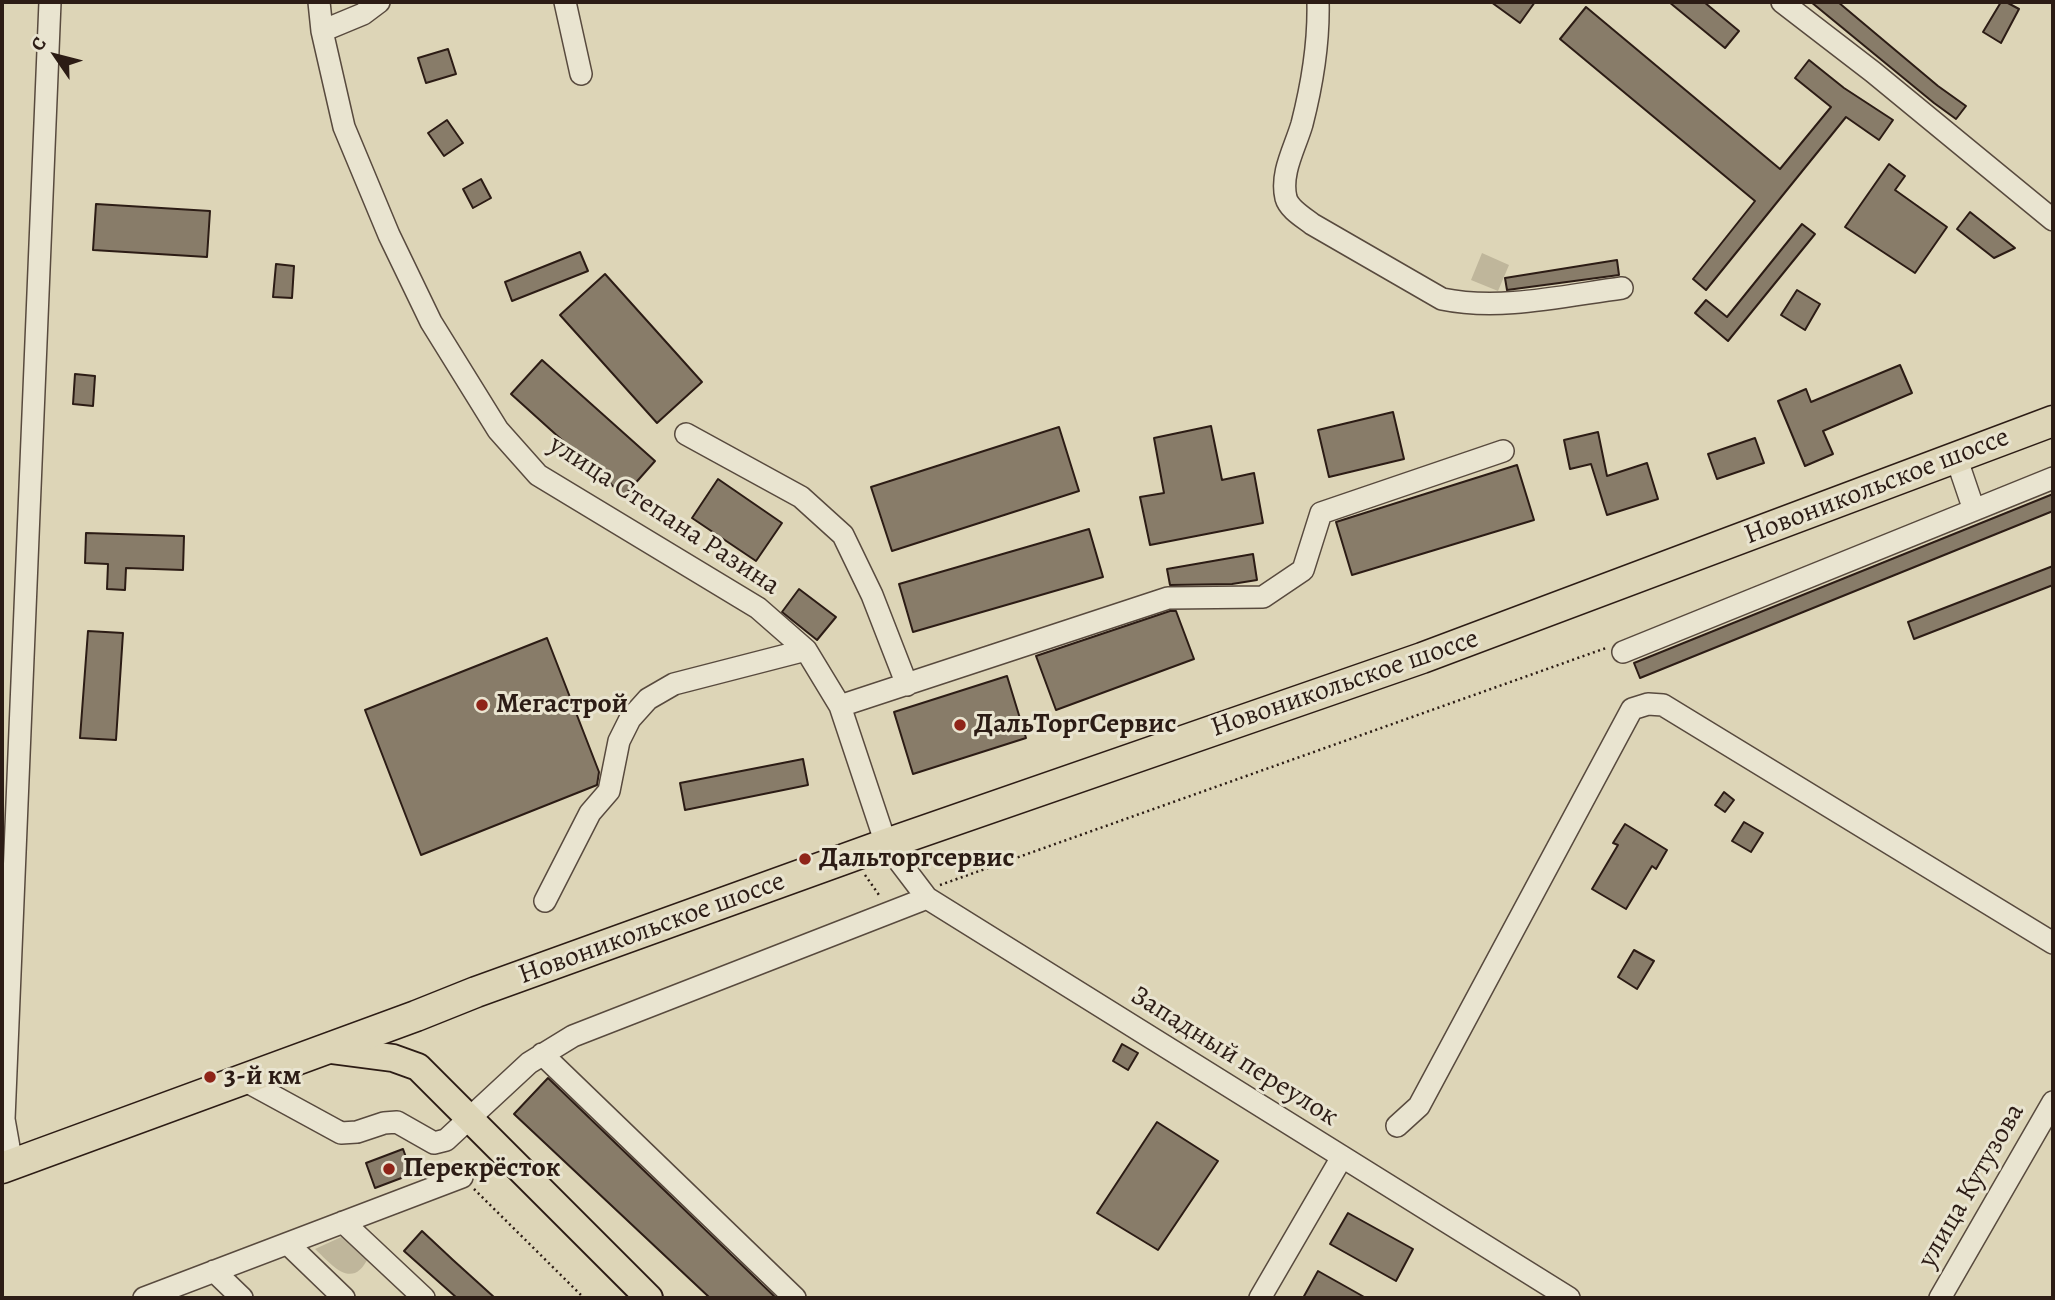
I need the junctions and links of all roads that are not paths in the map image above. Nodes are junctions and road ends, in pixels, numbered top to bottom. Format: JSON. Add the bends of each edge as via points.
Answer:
{"nodes":[{"id":1,"x":50,"y":2,"type":"edge"},
{"id":2,"x":319,"y":2,"type":"edge"},
{"id":3,"x":379,"y":2,"type":"edge"},
{"id":4,"x":565,"y":2,"type":"edge"},
{"id":5,"x":1318,"y":2,"type":"edge"},
{"id":6,"x":1782,"y":2,"type":"edge"},
{"id":7,"x":322,"y":31,"type":"junction"},
{"id":8,"x":581,"y":74,"type":"dead end"},
{"id":9,"x":2053,"y":220,"type":"edge"},
{"id":10,"x":1622,"y":288,"type":"dead end"},
{"id":11,"x":2053,"y":421,"type":"edge"},
{"id":12,"x":686,"y":434,"type":"dead end"},
{"id":13,"x":1503,"y":451,"type":"dead end"},
{"id":14,"x":1956,"y":457,"type":"junction"},
{"id":15,"x":2053,"y":478,"type":"edge"},
{"id":16,"x":1974,"y":510,"type":"junction"},
{"id":17,"x":1619,"y":648,"type":"road end"},
{"id":18,"x":806,"y":650,"type":"junction"},
{"id":19,"x":907,"y":685,"type":"junction"},
{"id":20,"x":840,"y":706,"type":"junction"},
{"id":21,"x":886,"y":844,"type":"junction"},
{"id":22,"x":924,"y":894,"type":"junction"},
{"id":23,"x":545,"y":901,"type":"dead end"},
{"id":24,"x":2053,"y":943,"type":"edge"},
{"id":25,"x":324,"y":1049,"type":"junction"},
{"id":26,"x":542,"y":1054,"type":"junction"},
{"id":27,"x":242,"y":1079,"type":"junction"},
{"id":28,"x":2053,"y":1102,"type":"edge"},
{"id":29,"x":470,"y":1119,"type":"junction"},
{"id":30,"x":1397,"y":1126,"type":"dead end"},
{"id":31,"x":1342,"y":1157,"type":"junction"},
{"id":32,"x":7,"y":1166,"type":"edge"},
{"id":33,"x":462,"y":1177,"type":"road end"},
{"id":34,"x":343,"y":1222,"type":"junction"},
{"id":35,"x":288,"y":1244,"type":"junction"},
{"id":36,"x":215,"y":1271,"type":"junction"},
{"id":37,"x":176,"y":1294,"type":"edge"},
{"id":38,"x":144,"y":1298,"type":"edge"},
{"id":39,"x":242,"y":1298,"type":"edge"},
{"id":40,"x":344,"y":1298,"type":"edge"},
{"id":41,"x":424,"y":1298,"type":"edge"},
{"id":42,"x":649,"y":1298,"type":"edge"},
{"id":43,"x":795,"y":1298,"type":"edge"},
{"id":44,"x":1260,"y":1298,"type":"edge"},
{"id":45,"x":1569,"y":1298,"type":"edge"},
{"id":46,"x":1940,"y":1298,"type":"edge"}],
"edges":[{"from":1,"to":32,"type":"street","via":[[4,1119]]},
{"from":2,"to":7,"type":"street","name":"улица Степана Разина"},
{"from":3,"to":7,"type":"street"},
{"from":4,"to":8,"type":"street"},
{"from":5,"to":10,"type":"street","via":[[1313,71],[1285,183],[1286,200],[1296,211],[1441,299],[1466,304],[1515,302]]},
{"from":6,"to":9,"type":"street"},
{"from":7,"to":18,"type":"street","name":"улица Степана Разина","via":[[344,127],[389,234],[431,323],[498,430],[538,475],[758,608]]},
{"from":11,"to":14,"type":"highway","name":"Новоникольское шоссе"},
{"from":12,"to":19,"type":"street","via":[[801,497],[843,535]]},
{"from":13,"to":19,"type":"street","via":[[1321,513],[1303,570],[1263,597],[1168,598]]},
{"from":14,"to":16,"type":"street"},
{"from":14,"to":21,"type":"highway","name":"Новоникольское шоссе","via":[[1422,659]]},
{"from":15,"to":16,"type":"street"},
{"from":16,"to":17,"type":"street"},
{"from":18,"to":20,"type":"street","name":"улица Степана Разина"},
{"from":18,"to":23,"type":"street","via":[[674,684],[648,699],[629,719],[619,741],[609,791],[590,813]]},
{"from":19,"to":20,"type":"street"},
{"from":20,"to":21,"type":"street","name":"улица Степана Разина"},
{"from":21,"to":22,"type":"street","name":"Западный переулок"},
{"from":21,"to":25,"type":"highway","name":"Новоникольское шоссе"},
{"from":22,"to":26,"type":"street","via":[[573,1036]]},
{"from":22,"to":31,"type":"street","name":"Западный переулок"},
{"from":24,"to":30,"type":"street","via":[[1663,705],[1648,704],[1632,709],[1419,1106]]},
{"from":25,"to":27,"type":"highway","name":"Новоникольское шоссе"},
{"from":25,"to":29,"type":"main road","via":[[393,1058],[418,1067]]},
{"from":26,"to":29,"type":"street"},
{"from":26,"to":43,"type":"street"},
{"from":27,"to":29,"type":"street","via":[[341,1133],[397,1122],[434,1143],[446,1140]]},
{"from":27,"to":32,"type":"highway","name":"Новоникольское шоссе"},
{"from":28,"to":46,"type":"street","name":"улица Кутузова"},
{"from":29,"to":42,"type":"main road"},
{"from":31,"to":44,"type":"street"},
{"from":31,"to":45,"type":"street","name":"Западный переулок"},
{"from":33,"to":34,"type":"street"},
{"from":34,"to":35,"type":"street"},
{"from":34,"to":41,"type":"street"},
{"from":35,"to":36,"type":"street"},
{"from":35,"to":40,"type":"street"},
{"from":36,"to":37,"type":"street"},
{"from":36,"to":39,"type":"street"},
{"from":37,"to":38,"type":"street"}]}
